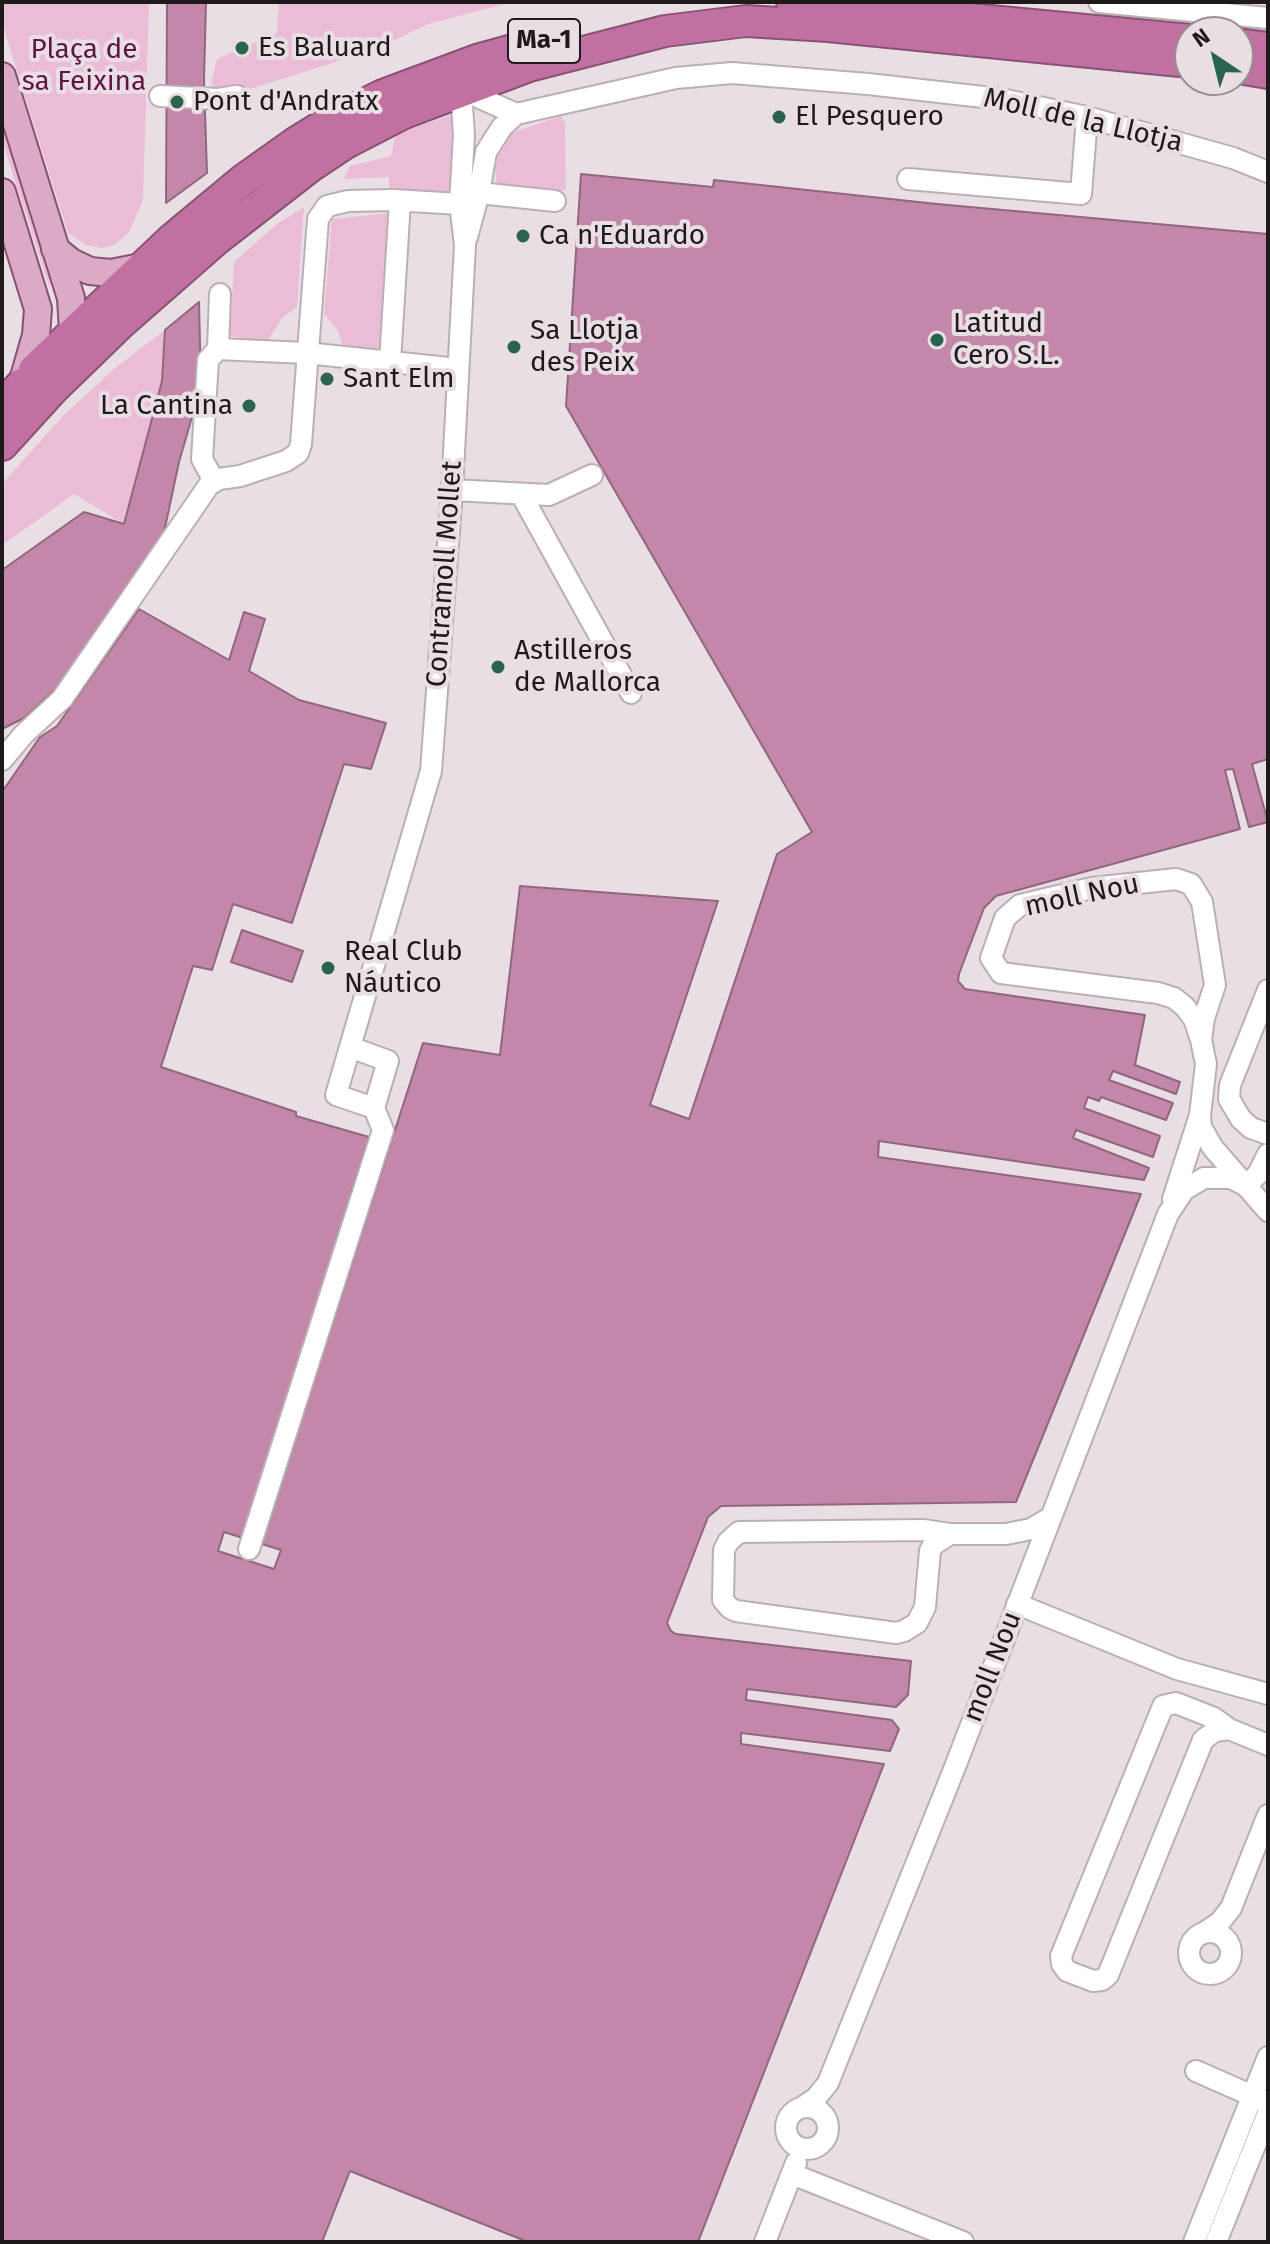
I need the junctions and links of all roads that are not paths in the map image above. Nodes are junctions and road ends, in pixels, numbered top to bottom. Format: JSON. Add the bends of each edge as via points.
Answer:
{"nodes":[{"id":1,"x":730,"y":2,"type":"edge"},
{"id":2,"x":792,"y":2,"type":"edge"},
{"id":3,"x":1099,"y":2,"type":"edge"},
{"id":4,"x":952,"y":9,"type":"edge"},
{"id":5,"x":1268,"y":18,"type":"edge"},
{"id":6,"x":1174,"y":38,"type":"edge"},
{"id":7,"x":1174,"y":60,"type":"edge"},
{"id":8,"x":2,"y":76,"type":"edge"},
{"id":9,"x":450,"y":82,"type":"junction"},
{"id":10,"x":160,"y":96,"type":"dead end"},
{"id":11,"x":227,"y":97,"type":"dead end"},
{"id":12,"x":516,"y":114,"type":"junction"},
{"id":13,"x":1087,"y":117,"type":"junction"},
{"id":14,"x":1268,"y":172,"type":"edge"},
{"id":15,"x":908,"y":179,"type":"dead end"},
{"id":16,"x":2,"y":192,"type":"edge"},
{"id":17,"x":479,"y":193,"type":"junction"},
{"id":18,"x":400,"y":201,"type":"junction"},
{"id":19,"x":555,"y":201,"type":"dead end"},
{"id":20,"x":460,"y":204,"type":"junction"},
{"id":21,"x":465,"y":245,"type":"junction"},
{"id":22,"x":55,"y":249,"type":"junction"},
{"id":23,"x":141,"y":267,"type":"junction"},
{"id":24,"x":220,"y":294,"type":"dead end"},
{"id":25,"x":38,"y":309,"type":"junction"},
{"id":26,"x":120,"y":324,"type":"junction"},
{"id":27,"x":73,"y":332,"type":"junction"},
{"id":28,"x":218,"y":349,"type":"junction"},
{"id":29,"x":306,"y":353,"type":"junction"},
{"id":30,"x":390,"y":362,"type":"junction"},
{"id":31,"x":458,"y":369,"type":"junction"},
{"id":32,"x":28,"y":387,"type":"edge"},
{"id":33,"x":2,"y":445,"type":"edge"},
{"id":34,"x":592,"y":475,"type":"dead end"},
{"id":35,"x":214,"y":481,"type":"junction"},
{"id":36,"x":452,"y":490,"type":"junction"},
{"id":37,"x":521,"y":494,"type":"junction"},
{"id":38,"x":631,"y":693,"type":"dead end"},
{"id":39,"x":2,"y":760,"type":"edge"},
{"id":40,"x":1268,"y":990,"type":"edge"},
{"id":41,"x":1201,"y":1040,"type":"junction"},
{"id":42,"x":350,"y":1047,"type":"junction"},
{"id":43,"x":374,"y":1108,"type":"junction"},
{"id":44,"x":1200,"y":1115,"type":"junction"},
{"id":45,"x":1268,"y":1134,"type":"edge"},
{"id":46,"x":1268,"y":1154,"type":"edge"},
{"id":47,"x":1246,"y":1186,"type":"junction"},
{"id":48,"x":1268,"y":1211,"type":"edge"},
{"id":49,"x":1168,"y":1214,"type":"junction"},
{"id":50,"x":1050,"y":1518,"type":"junction"},
{"id":51,"x":950,"y":1534,"type":"junction"},
{"id":52,"x":1006,"y":1534,"type":"junction"},
{"id":53,"x":249,"y":1549,"type":"dead end"},
{"id":54,"x":1034,"y":1559,"type":"junction"},
{"id":55,"x":1017,"y":1604,"type":"junction"},
{"id":56,"x":1268,"y":1694,"type":"edge"},
{"id":57,"x":1229,"y":1729,"type":"junction"},
{"id":58,"x":1268,"y":1745,"type":"edge"},
{"id":59,"x":1268,"y":1815,"type":"edge"},
{"id":60,"x":1231,"y":1908,"type":"junction"},
{"id":61,"x":1204,"y":1933,"type":"junction"},
{"id":62,"x":1230,"y":1947,"type":"junction"},
{"id":63,"x":1268,"y":2057,"type":"edge"},
{"id":64,"x":1196,"y":2071,"type":"dead end"},
{"id":65,"x":828,"y":2083,"type":"junction"},
{"id":66,"x":1260,"y":2099,"type":"edge"},
{"id":67,"x":801,"y":2108,"type":"junction"},
{"id":68,"x":1268,"y":2113,"type":"edge"},
{"id":69,"x":827,"y":2122,"type":"junction"},
{"id":70,"x":802,"y":2148,"type":"junction"},
{"id":71,"x":792,"y":2174,"type":"junction"},
{"id":72,"x":950,"y":2240,"type":"edge"},
{"id":73,"x":765,"y":2242,"type":"edge"},
{"id":74,"x":1194,"y":2242,"type":"edge"},
{"id":75,"x":1216,"y":2242,"type":"edge"}],
"edges":[{"from":1,"to":9,"type":"highway","number":"Ma-1","via":[[606,24]]},
{"from":2,"to":4,"type":"highway"},
{"from":3,"to":5,"type":"street"},
{"from":4,"to":6,"type":"highway"},
{"from":7,"to":9,"type":"highway","number":"Ma-1","via":[[746,21],[645,35]]},
{"from":8,"to":22,"type":"main road"},
{"from":9,"to":12,"type":"street"},
{"from":9,"to":20,"type":"street","name":"Contramoll Mollet","via":[[464,135]]},
{"from":9,"to":23,"type":"highway","number":"Ma-1","via":[[365,103],[295,143]]},
{"from":9,"to":26,"type":"highway","number":"Ma-1","via":[[328,154],[217,239]]},
{"from":10,"to":11,"type":"street"},
{"from":12,"to":13,"type":"street","name":"Moll de la Llotja","via":[[676,78],[732,73],[1001,99]]},
{"from":12,"to":17,"type":"street","via":[[486,152]]},
{"from":13,"to":14,"type":"street","name":"Moll de la Llotja"},
{"from":13,"to":15,"type":"street","via":[[1081,194]]},
{"from":16,"to":25,"type":"main road"},
{"from":17,"to":19,"type":"street"},
{"from":17,"to":21,"type":"street"},
{"from":18,"to":20,"type":"street"},
{"from":18,"to":29,"type":"street","via":[[327,206],[318,219]]},
{"from":18,"to":30,"type":"street"},
{"from":20,"to":21,"type":"street","name":"Contramoll Mollet"},
{"from":21,"to":31,"type":"street","name":"Contramoll Mollet"},
{"from":22,"to":23,"type":"main road","via":[[90,271]]},
{"from":22,"to":27,"type":"main road","via":[[71,298]]},
{"from":23,"to":27,"type":"highway","number":"Ma-1"},
{"from":24,"to":28,"type":"street"},
{"from":25,"to":27,"type":"main road"},
{"from":25,"to":32,"type":"main road"},
{"from":26,"to":27,"type":"main road"},
{"from":26,"to":32,"type":"highway","number":"Ma-1"},
{"from":27,"to":32,"type":"highway","number":"Ma-1"},
{"from":28,"to":29,"type":"street"},
{"from":28,"to":35,"type":"street","via":[[208,360],[202,459]]},
{"from":29,"to":30,"type":"street"},
{"from":29,"to":35,"type":"street","via":[[298,453]]},
{"from":30,"to":31,"type":"street"},
{"from":31,"to":36,"type":"street","name":"Contramoll Mollet"},
{"from":32,"to":33,"type":"highway","number":"Ma-1"},
{"from":34,"to":37,"type":"street","via":[[549,495]]},
{"from":35,"to":39,"type":"street","via":[[62,699]]},
{"from":36,"to":37,"type":"street"},
{"from":36,"to":42,"type":"street","name":"Contramoll Mollet","via":[[431,771]]},
{"from":37,"to":38,"type":"street"},
{"from":40,"to":45,"type":"street","via":[[1229,1099],[1251,1128]]},
{"from":41,"to":41,"type":"street","name":"moll Nou","via":[[1185,1007],[1167,995],[1001,973],[991,958],[1005,918],[1026,903],[1092,888],[1176,879],[1191,884],[1202,902],[1215,985]]},
{"from":41,"to":44,"type":"street","name":"moll Nou","via":[[1206,1064]]},
{"from":42,"to":43,"type":"street","via":[[388,1061]]},
{"from":42,"to":43,"type":"street","name":"Contramoll Mollet","via":[[336,1095]]},
{"from":43,"to":53,"type":"street","via":[[383,1130]]},
{"from":44,"to":47,"type":"street","via":[[1206,1138]]},
{"from":44,"to":49,"type":"street","name":"moll Nou"},
{"from":46,"to":47,"type":"street"},
{"from":47,"to":48,"type":"street"},
{"from":47,"to":49,"type":"street","name":"moll Nou","via":[[1231,1178],[1204,1178],[1184,1190]]},
{"from":49,"to":50,"type":"street","name":"moll Nou"},
{"from":50,"to":52,"type":"street"},
{"from":50,"to":54,"type":"street","name":"moll Nou"},
{"from":51,"to":51,"type":"street","via":[[739,1532],[724,1550],[723,1600],[736,1611],[904,1631],[917,1623],[925,1607],[930,1551]]},
{"from":51,"to":52,"type":"street"},
{"from":52,"to":54,"type":"street","via":[[1020,1540]]},
{"from":54,"to":55,"type":"street","name":"moll Nou"},
{"from":55,"to":56,"type":"street","via":[[1177,1669]]},
{"from":55,"to":65,"type":"street","name":"moll Nou"},
{"from":57,"to":57,"type":"street","via":[[1176,1703],[1160,1710],[1061,1956],[1067,1971],[1093,1981],[1108,1975],[1203,1740]]},
{"from":57,"to":58,"type":"street"},
{"from":59,"to":60,"type":"street"},
{"from":60,"to":61,"type":"street"},
{"from":60,"to":62,"type":"street"},
{"from":61,"to":62,"type":"street","via":[[1217,1933]]},
{"from":61,"to":62,"type":"street","via":[[1193,1941],[1189,1955],[1201,1972],[1222,1970],[1230,1960]]},
{"from":63,"to":66,"type":"street"},
{"from":64,"to":66,"type":"street"},
{"from":65,"to":67,"type":"street","name":"moll Nou"},
{"from":65,"to":69,"type":"street"},
{"from":66,"to":74,"type":"street"},
{"from":67,"to":69,"type":"street","via":[[820,2111]]},
{"from":67,"to":70,"type":"street","via":[[790,2117],[786,2130],[792,2143]]},
{"from":68,"to":75,"type":"street"},
{"from":69,"to":70,"type":"street","via":[[824,2141],[813,2149]]},
{"from":70,"to":71,"type":"street"},
{"from":71,"to":72,"type":"street"},
{"from":71,"to":73,"type":"street"}]}
